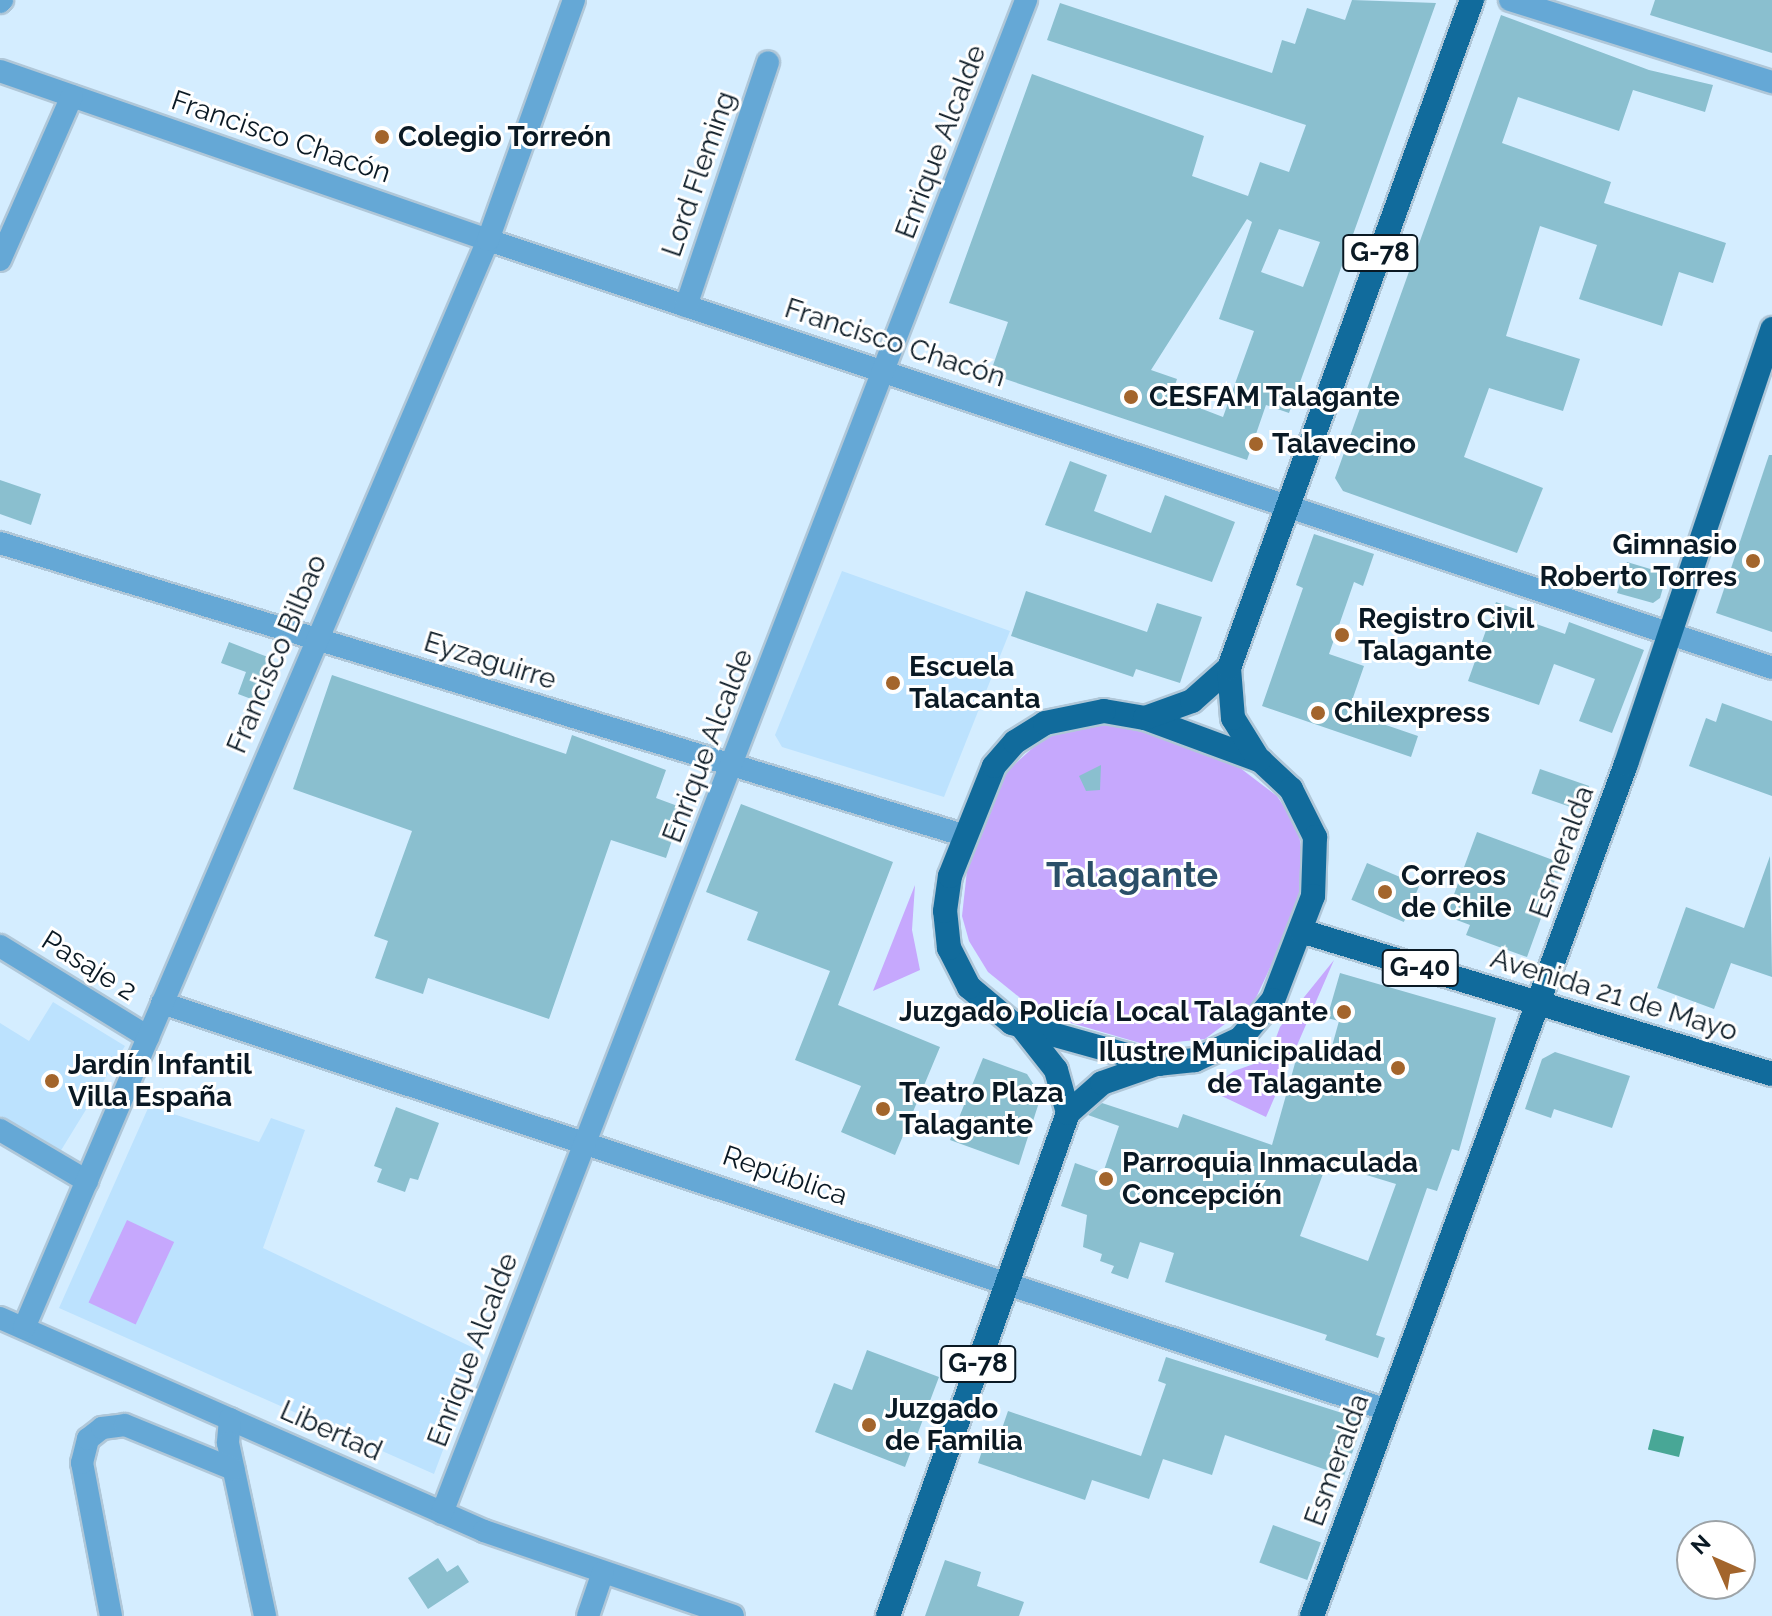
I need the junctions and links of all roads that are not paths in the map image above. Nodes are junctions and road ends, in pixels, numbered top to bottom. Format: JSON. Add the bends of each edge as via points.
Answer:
{"nodes":[{"id":1,"x":574,"y":0,"type":"edge"},
{"id":2,"x":1026,"y":0,"type":"edge"},
{"id":3,"x":1472,"y":0,"type":"edge"},
{"id":4,"x":1510,"y":0,"type":"edge"},
{"id":5,"x":768,"y":62,"type":"dead end"},
{"id":6,"x":0,"y":71,"type":"edge"},
{"id":7,"x":1772,"y":82,"type":"edge"},
{"id":8,"x":72,"y":96,"type":"junction"},
{"id":9,"x":488,"y":240,"type":"junction"},
{"id":10,"x":0,"y":260,"type":"edge"},
{"id":11,"x":686,"y":306,"type":"junction"},
{"id":12,"x":1772,"y":329,"type":"edge"},
{"id":13,"x":886,"y":372,"type":"junction"},
{"id":14,"x":1288,"y":506,"type":"junction"},
{"id":15,"x":0,"y":543,"type":"edge"},
{"id":16,"x":1671,"y":637,"type":"junction"},
{"id":17,"x":316,"y":639,"type":"junction"},
{"id":18,"x":1229,"y":668,"type":"junction"},
{"id":19,"x":1772,"y":668,"type":"edge"},
{"id":20,"x":1145,"y":718,"type":"junction"},
{"id":21,"x":1261,"y":761,"type":"junction"},
{"id":22,"x":733,"y":765,"type":"junction"},
{"id":23,"x":963,"y":835,"type":"junction"},
{"id":24,"x":1301,"y":931,"type":"junction"},
{"id":25,"x":0,"y":946,"type":"edge"},
{"id":26,"x":162,"y":1003,"type":"junction"},
{"id":27,"x":1539,"y":1004,"type":"junction"},
{"id":28,"x":1023,"y":1028,"type":"junction"},
{"id":29,"x":148,"y":1037,"type":"junction"},
{"id":30,"x":1159,"y":1064,"type":"junction"},
{"id":31,"x":1772,"y":1074,"type":"edge"},
{"id":32,"x":1068,"y":1113,"type":"junction"},
{"id":33,"x":0,"y":1130,"type":"edge"},
{"id":34,"x":587,"y":1141,"type":"junction"},
{"id":35,"x":87,"y":1181,"type":"junction"},
{"id":36,"x":1007,"y":1282,"type":"junction"},
{"id":37,"x":0,"y":1318,"type":"edge"},
{"id":38,"x":24,"y":1328,"type":"junction"},
{"id":39,"x":1387,"y":1410,"type":"junction"},
{"id":40,"x":230,"y":1419,"type":"junction"},
{"id":41,"x":233,"y":1469,"type":"junction"},
{"id":42,"x":442,"y":1513,"type":"junction"},
{"id":43,"x":603,"y":1572,"type":"junction"},
{"id":44,"x":111,"y":1616,"type":"edge"},
{"id":45,"x":265,"y":1616,"type":"edge"},
{"id":46,"x":588,"y":1616,"type":"edge"},
{"id":47,"x":733,"y":1616,"type":"edge"},
{"id":48,"x":888,"y":1616,"type":"edge"},
{"id":49,"x":1312,"y":1616,"type":"edge"}],
"edges":[{"from":1,"to":9,"type":"street","name":"Francisco Bilbao"},
{"from":2,"to":13,"type":"street","name":"Enrique Alcalde"},
{"from":3,"to":14,"type":"main road","number":"G-78"},
{"from":4,"to":7,"type":"street"},
{"from":5,"to":11,"type":"street","name":"Lord Fleming"},
{"from":6,"to":8,"type":"street","name":"Francisco Chacón"},
{"from":8,"to":9,"type":"street","name":"Francisco Chacón"},
{"from":8,"to":10,"type":"street"},
{"from":9,"to":11,"type":"street","name":"Francisco Chacón"},
{"from":9,"to":17,"type":"street","name":"Francisco Bilbao"},
{"from":11,"to":13,"type":"street","name":"Francisco Chacón"},
{"from":12,"to":16,"type":"main road","name":"Esmeralda"},
{"from":13,"to":14,"type":"street","name":"Francisco Chacón"},
{"from":13,"to":22,"type":"street","name":"Enrique Alcalde"},
{"from":14,"to":16,"type":"street","name":"Francisco Chacón"},
{"from":14,"to":18,"type":"main road","number":"G-78"},
{"from":15,"to":17,"type":"street","name":"Eyzaguirre"},
{"from":16,"to":19,"type":"street","name":"Francisco Chacón"},
{"from":16,"to":27,"type":"main road","name":"Esmeralda"},
{"from":17,"to":22,"type":"street","name":"Eyzaguirre"},
{"from":17,"to":26,"type":"street","name":"Francisco Bilbao"},
{"from":18,"to":20,"type":"main road","number":"G-78","via":[[1192,701]]},
{"from":18,"to":21,"type":"main road","number":"G-78","via":[[1233,718]]},
{"from":20,"to":21,"type":"main road","number":"G-78"},
{"from":20,"to":23,"type":"main road","number":"G-78","via":[[1082,712],[1030,732],[994,766]]},
{"from":21,"to":24,"type":"main road","number":"G-78","via":[[1291,789],[1315,837],[1316,880]]},
{"from":22,"to":23,"type":"street","name":"Eyzaguirre"},
{"from":22,"to":34,"type":"street","name":"Enrique Alcalde"},
{"from":23,"to":28,"type":"main road","number":"G-78","via":[[946,893],[949,948],[980,1000]]},
{"from":24,"to":27,"type":"main road","name":"Avenida 21 de Mayo","number":"G-40"},
{"from":24,"to":30,"type":"main road","number":"G-78","via":[[1273,1000],[1252,1028],[1213,1054]]},
{"from":25,"to":29,"type":"street","name":"Pasaje 2"},
{"from":26,"to":29,"type":"street","name":"Francisco Bilbao"},
{"from":26,"to":34,"type":"street","name":"República"},
{"from":27,"to":31,"type":"main road","name":"Avenida 21 de Mayo","number":"G-40"},
{"from":27,"to":39,"type":"main road","name":"Esmeralda"},
{"from":28,"to":30,"type":"main road","number":"G-78"},
{"from":28,"to":32,"type":"main road","number":"G-78","via":[[1056,1070]]},
{"from":29,"to":35,"type":"street","name":"Francisco Bilbao"},
{"from":30,"to":32,"type":"main road","number":"G-78","via":[[1102,1083]]},
{"from":32,"to":36,"type":"main road","number":"G-78"},
{"from":33,"to":35,"type":"street"},
{"from":34,"to":36,"type":"street","name":"República"},
{"from":34,"to":42,"type":"street","name":"Enrique Alcalde"},
{"from":35,"to":38,"type":"street","name":"Francisco Bilbao"},
{"from":36,"to":39,"type":"street","name":"República"},
{"from":36,"to":48,"type":"main road","number":"G-78"},
{"from":37,"to":38,"type":"street","name":"Libertad"},
{"from":38,"to":40,"type":"street","name":"Libertad"},
{"from":39,"to":49,"type":"main road","name":"Esmeralda"},
{"from":40,"to":41,"type":"street"},
{"from":40,"to":42,"type":"street","name":"Libertad"},
{"from":41,"to":44,"type":"street","via":[[125,1425],[102,1428],[88,1439],[82,1463]]},
{"from":41,"to":45,"type":"street"},
{"from":42,"to":43,"type":"street","name":"Libertad"},
{"from":43,"to":46,"type":"street"},
{"from":43,"to":47,"type":"street","name":"Libertad"}]}
